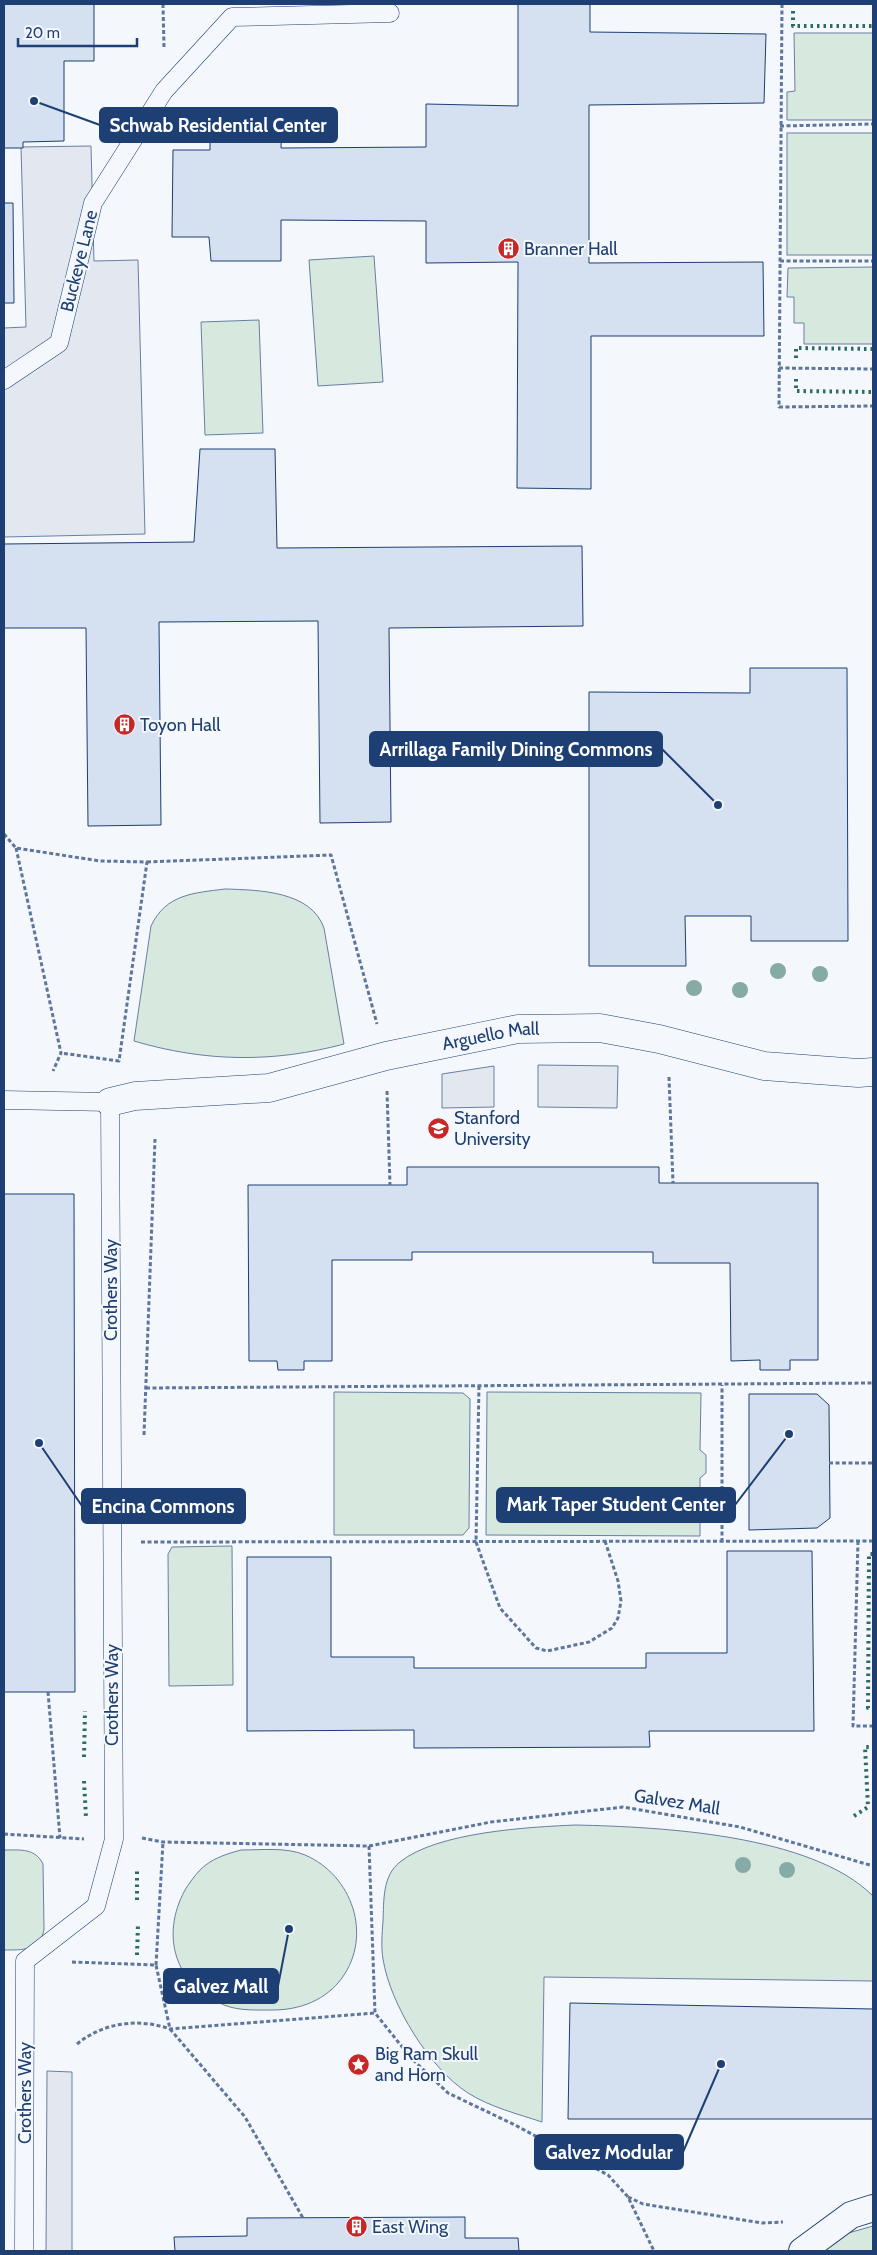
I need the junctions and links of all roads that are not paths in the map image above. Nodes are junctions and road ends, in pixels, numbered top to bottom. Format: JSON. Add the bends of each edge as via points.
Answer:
{"nodes":[{"id":1,"x":390,"y":13,"type":"dead end"},
{"id":2,"x":4,"y":380,"type":"edge"},
{"id":3,"x":873,"y":1072,"type":"edge"},
{"id":4,"x":4,"y":1100,"type":"edge"},
{"id":5,"x":110,"y":1102,"type":"junction"},
{"id":6,"x":873,"y":2208,"type":"edge"},
{"id":7,"x":24,"y":2251,"type":"edge"},
{"id":8,"x":802,"y":2251,"type":"edge"}],
"edges":[{"from":1,"to":2,"type":"lane","name":"Buckeye Lane","via":[[232,17],[164,91],[93,203],[58,343]]},
{"from":3,"to":5,"type":"street","name":"Arguello Mall","via":[[764,1066],[659,1039],[600,1028],[518,1028],[386,1056],[269,1088],[135,1096]]},
{"from":4,"to":5,"type":"lane"},
{"from":5,"to":7,"type":"lane","name":"Crothers Way","via":[[114,1839],[96,1906],[25,1961]]},
{"from":6,"to":8,"type":"street","via":[[851,2215]]}]}
